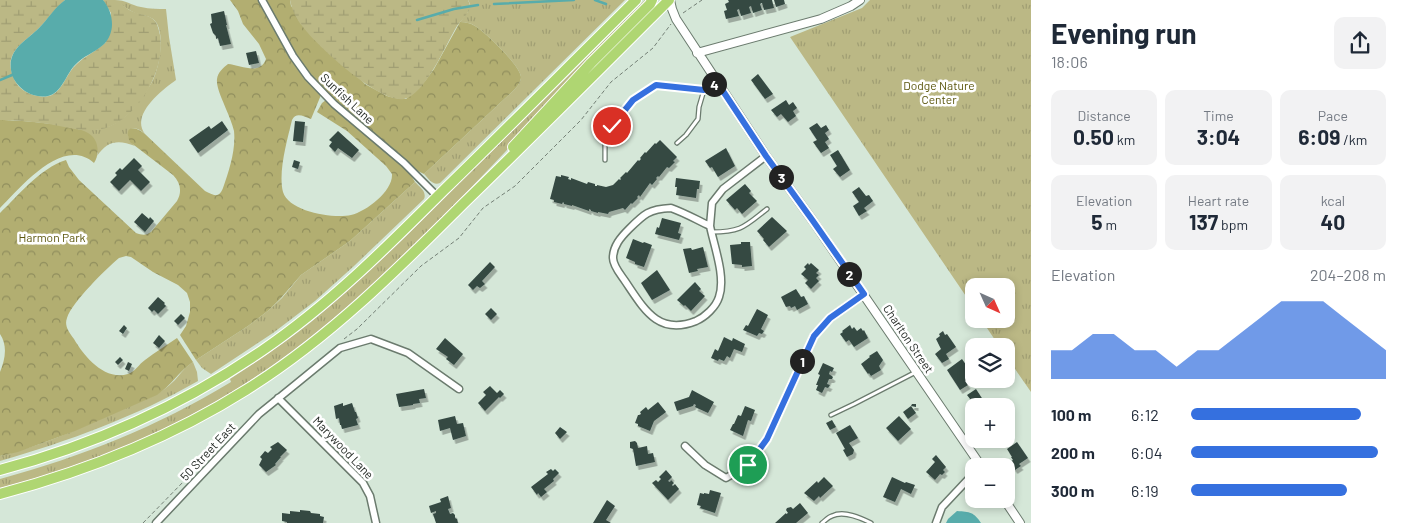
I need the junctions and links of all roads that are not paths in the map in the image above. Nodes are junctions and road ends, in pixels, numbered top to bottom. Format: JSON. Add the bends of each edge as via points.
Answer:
{"nodes":[{"id":1,"x":262,"y":0,"type":"edge"},
{"id":2,"x":636,"y":0,"type":"edge"},
{"id":3,"x":652,"y":0,"type":"edge"},
{"id":4,"x":670,"y":0,"type":"edge"},
{"id":5,"x":860,"y":0,"type":"edge"},
{"id":6,"x":697,"y":52,"type":"junction"},
{"id":7,"x":717,"y":82,"type":"junction"},
{"id":8,"x":704,"y":90,"type":"junction"},
{"id":9,"x":677,"y":143,"type":"dead end"},
{"id":10,"x":766,"y":156,"type":"junction"},
{"id":11,"x":605,"y":160,"type":"dead end"},
{"id":12,"x":478,"y":190,"type":"junction"},
{"id":13,"x":438,"y":197,"type":"junction"},
{"id":14,"x":767,"y":209,"type":"dead end"},
{"id":15,"x":711,"y":229,"type":"junction"},
{"id":16,"x":864,"y":294,"type":"junction"},
{"id":17,"x":916,"y":372,"type":"junction"},
{"id":18,"x":459,"y":389,"type":"dead end"},
{"id":19,"x":278,"y":398,"type":"junction"},
{"id":20,"x":831,"y":414,"type":"dead end"},
{"id":21,"x":685,"y":446,"type":"dead end"},
{"id":22,"x":975,"y":458,"type":"edge"},
{"id":23,"x":0,"y":470,"type":"edge"},
{"id":24,"x":965,"y":483,"type":"edge"},
{"id":25,"x":0,"y":494,"type":"edge"},
{"id":26,"x":1010,"y":508,"type":"edge"},
{"id":27,"x":156,"y":523,"type":"edge"},
{"id":28,"x":376,"y":523,"type":"edge"},
{"id":29,"x":822,"y":523,"type":"edge"},
{"id":30,"x":871,"y":523,"type":"edge"},
{"id":31,"x":936,"y":523,"type":"edge"},
{"id":32,"x":1020,"y":523,"type":"edge"}],
"edges":[{"from":1,"to":13,"type":"street","name":"Sunfish Lane","via":[[293,56],[313,82]]},
{"from":2,"to":13,"type":"highway"},
{"from":3,"to":12,"type":"highway","via":[[516,142]]},
{"from":4,"to":6,"type":"street","name":"Charlton Street","via":[[674,16]]},
{"from":4,"to":12,"type":"highway"},
{"from":5,"to":6,"type":"street","via":[[821,18]]},
{"from":6,"to":7,"type":"street","name":"Charlton Street"},
{"from":7,"to":8,"type":"lane"},
{"from":7,"to":10,"type":"street","name":"Charlton Street"},
{"from":8,"to":9,"type":"lane","via":[[698,119]]},
{"from":8,"to":11,"type":"lane","via":[[656,85],[633,100],[605,138]]},
{"from":10,"to":15,"type":"street","via":[[723,189],[712,203]]},
{"from":10,"to":16,"type":"street","name":"Charlton Street"},
{"from":12,"to":25,"type":"highway","via":[[348,314],[247,390],[184,425],[119,455]]},
{"from":13,"to":23,"type":"highway","via":[[320,308],[234,370],[172,405],[124,427],[57,453]]},
{"from":14,"to":15,"type":"lane","via":[[743,228],[727,232]]},
{"from":15,"to":15,"type":"street","via":[[685,213],[658,208],[644,214],[620,238],[613,260],[645,310],[655,319],[684,326],[712,309],[719,297],[721,280]]},
{"from":16,"to":17,"type":"street","name":"Charlton Street"},
{"from":16,"to":21,"type":"street","via":[[830,318],[814,336],[767,439],[748,465],[726,478],[705,465]]},
{"from":17,"to":20,"type":"lane"},
{"from":17,"to":22,"type":"street","name":"Charlton Street"},
{"from":18,"to":19,"type":"street","name":"50 Street East","via":[[408,353],[371,339],[340,348]]},
{"from":19,"to":27,"type":"street","name":"50 Street East"},
{"from":19,"to":28,"type":"street","name":"Marywood Lane","via":[[364,483]]},
{"from":24,"to":31,"type":"street","via":[[942,507]]},
{"from":26,"to":32,"type":"street"},
{"from":29,"to":30,"type":"lane","via":[[840,514]]}]}
